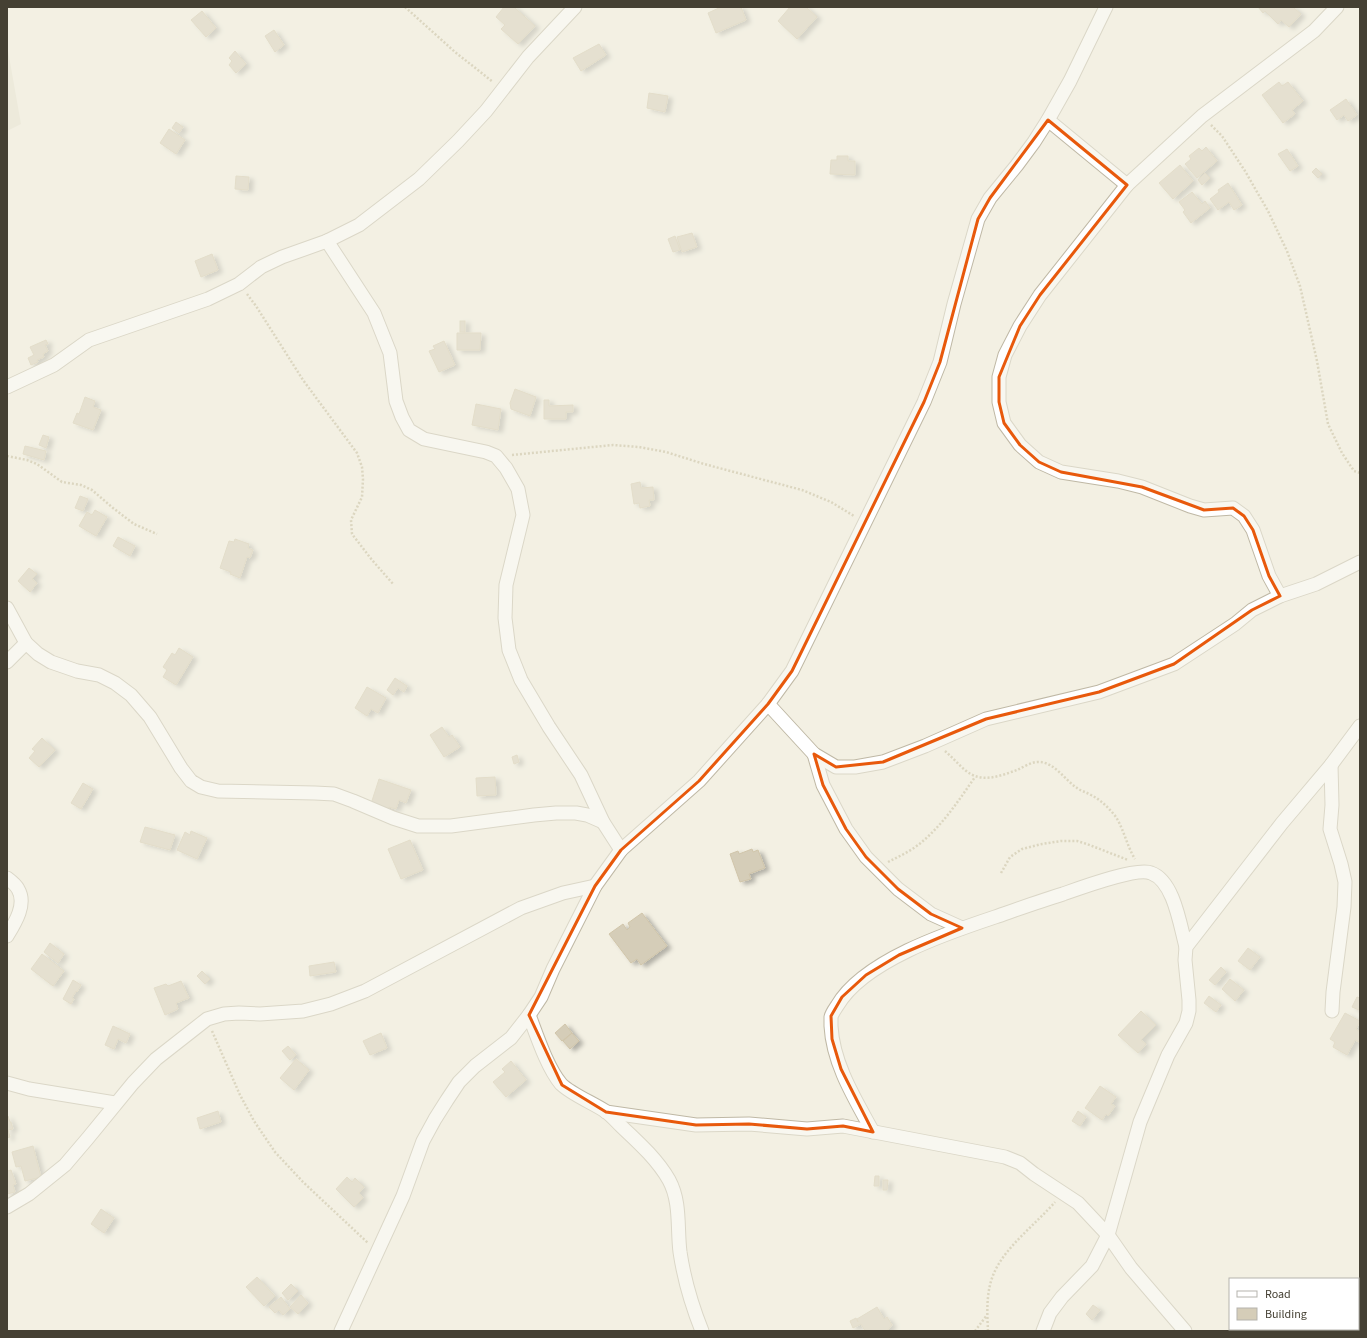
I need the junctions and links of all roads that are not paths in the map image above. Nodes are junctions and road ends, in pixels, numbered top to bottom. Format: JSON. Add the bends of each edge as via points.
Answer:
{"nodes":[{"id":1,"x":575,"y":7,"type":"edge"},
{"id":2,"x":1106,"y":7,"type":"edge"},
{"id":3,"x":1337,"y":7,"type":"edge"},
{"id":4,"x":1048,"y":120,"type":"junction"},
{"id":5,"x":1127,"y":185,"type":"junction"},
{"id":6,"x":327,"y":240,"type":"junction"},
{"id":7,"x":7,"y":387,"type":"edge"},
{"id":8,"x":1360,"y":562,"type":"edge"},
{"id":9,"x":1280,"y":596,"type":"junction"},
{"id":10,"x":7,"y":608,"type":"edge"},
{"id":11,"x":26,"y":643,"type":"junction"},
{"id":12,"x":7,"y":662,"type":"edge"},
{"id":13,"x":768,"y":704,"type":"junction"},
{"id":14,"x":1360,"y":726,"type":"edge"},
{"id":15,"x":814,"y":754,"type":"junction"},
{"id":16,"x":1331,"y":765,"type":"junction"},
{"id":17,"x":603,"y":822,"type":"junction"},
{"id":18,"x":621,"y":850,"type":"junction"},
{"id":19,"x":7,"y":878,"type":"edge"},
{"id":20,"x":595,"y":886,"type":"junction"},
{"id":21,"x":962,"y":928,"type":"junction"},
{"id":22,"x":7,"y":936,"type":"edge"},
{"id":23,"x":1186,"y":947,"type":"junction"},
{"id":24,"x":1332,"y":1011,"type":"dead end"},
{"id":25,"x":529,"y":1015,"type":"junction"},
{"id":26,"x":7,"y":1083,"type":"edge"},
{"id":27,"x":115,"y":1103,"type":"junction"},
{"id":28,"x":606,"y":1112,"type":"junction"},
{"id":29,"x":873,"y":1132,"type":"junction"},
{"id":30,"x":7,"y":1207,"type":"edge"},
{"id":31,"x":1108,"y":1235,"type":"junction"},
{"id":32,"x":341,"y":1331,"type":"edge"},
{"id":33,"x":702,"y":1331,"type":"edge"},
{"id":34,"x":1043,"y":1331,"type":"edge"},
{"id":35,"x":1185,"y":1331,"type":"edge"}],
"edges":[{"from":1,"to":6,"type":"street","via":[[528,57],[486,111],[419,180],[359,225]]},
{"from":2,"to":4,"type":"street"},
{"from":3,"to":5,"type":"street","via":[[1314,31],[1202,116]]},
{"from":4,"to":5,"type":"street"},
{"from":4,"to":13,"type":"street","via":[[990,198],[978,219],[940,362],[924,402],[792,671]]},
{"from":5,"to":9,"type":"street","via":[[1044,289],[1005,355],[999,377],[999,402],[1004,423],[1020,445],[1039,462],[1061,472],[1142,487],[1204,510],[1233,508],[1244,516],[1253,530],[1269,576]]},
{"from":6,"to":7,"type":"street","via":[[261,267],[239,284],[208,299],[89,340],[54,365]]},
{"from":6,"to":17,"type":"street","via":[[374,313],[390,353],[396,401],[409,430],[424,439],[496,456],[518,489],[523,515],[506,585],[505,618],[509,650],[521,680],[581,775]]},
{"from":8,"to":9,"type":"street","via":[[1316,584]]},
{"from":9,"to":15,"type":"street","via":[[1252,610],[1174,664],[1099,692],[986,719],[883,762],[855,767],[836,767]]},
{"from":10,"to":11,"type":"street"},
{"from":11,"to":12,"type":"street"},
{"from":11,"to":17,"type":"street","via":[[51,662],[99,675],[131,695],[150,717],[181,768],[201,787],[218,791],[334,794],[418,826],[451,826],[556,813],[588,815]]},
{"from":13,"to":15,"type":"street"},
{"from":13,"to":18,"type":"street","via":[[699,781]]},
{"from":14,"to":16,"type":"street"},
{"from":15,"to":21,"type":"street","via":[[823,785],[846,829],[866,857],[898,890],[931,914]]},
{"from":16,"to":23,"type":"street","via":[[1282,823]]},
{"from":16,"to":24,"type":"street","via":[[1330,829],[1345,882]]},
{"from":17,"to":18,"type":"street"},
{"from":18,"to":20,"type":"street"},
{"from":19,"to":22,"type":"street","via":[[18,888],[22,902]]},
{"from":20,"to":25,"type":"street"},
{"from":20,"to":27,"type":"street","via":[[563,893],[521,908],[365,991],[332,1004],[303,1011],[224,1014],[207,1019],[156,1059]]},
{"from":21,"to":23,"type":"street","via":[[1122,875],[1150,872],[1161,878],[1173,898]]},
{"from":21,"to":29,"type":"street","via":[[899,955],[866,975],[842,997],[831,1016],[832,1040],[841,1068]]},
{"from":23,"to":31,"type":"street","via":[[1189,1000],[1186,1023],[1168,1055],[1140,1122]]},
{"from":25,"to":28,"type":"street","via":[[548,1062],[562,1085]]},
{"from":25,"to":32,"type":"street","via":[[511,1038],[475,1066],[460,1082],[435,1119]]},
{"from":26,"to":27,"type":"street"},
{"from":27,"to":30,"type":"street","via":[[65,1165],[29,1194]]},
{"from":28,"to":29,"type":"street","via":[[696,1125],[749,1124],[807,1129],[843,1126]]},
{"from":28,"to":33,"type":"street","via":[[643,1147],[659,1166],[674,1191],[680,1252],[693,1307]]},
{"from":29,"to":31,"type":"street","via":[[1005,1157],[1020,1163],[1078,1203]]},
{"from":31,"to":34,"type":"street","via":[[1092,1266],[1050,1313]]},
{"from":31,"to":35,"type":"street","via":[[1131,1268]]}]}
